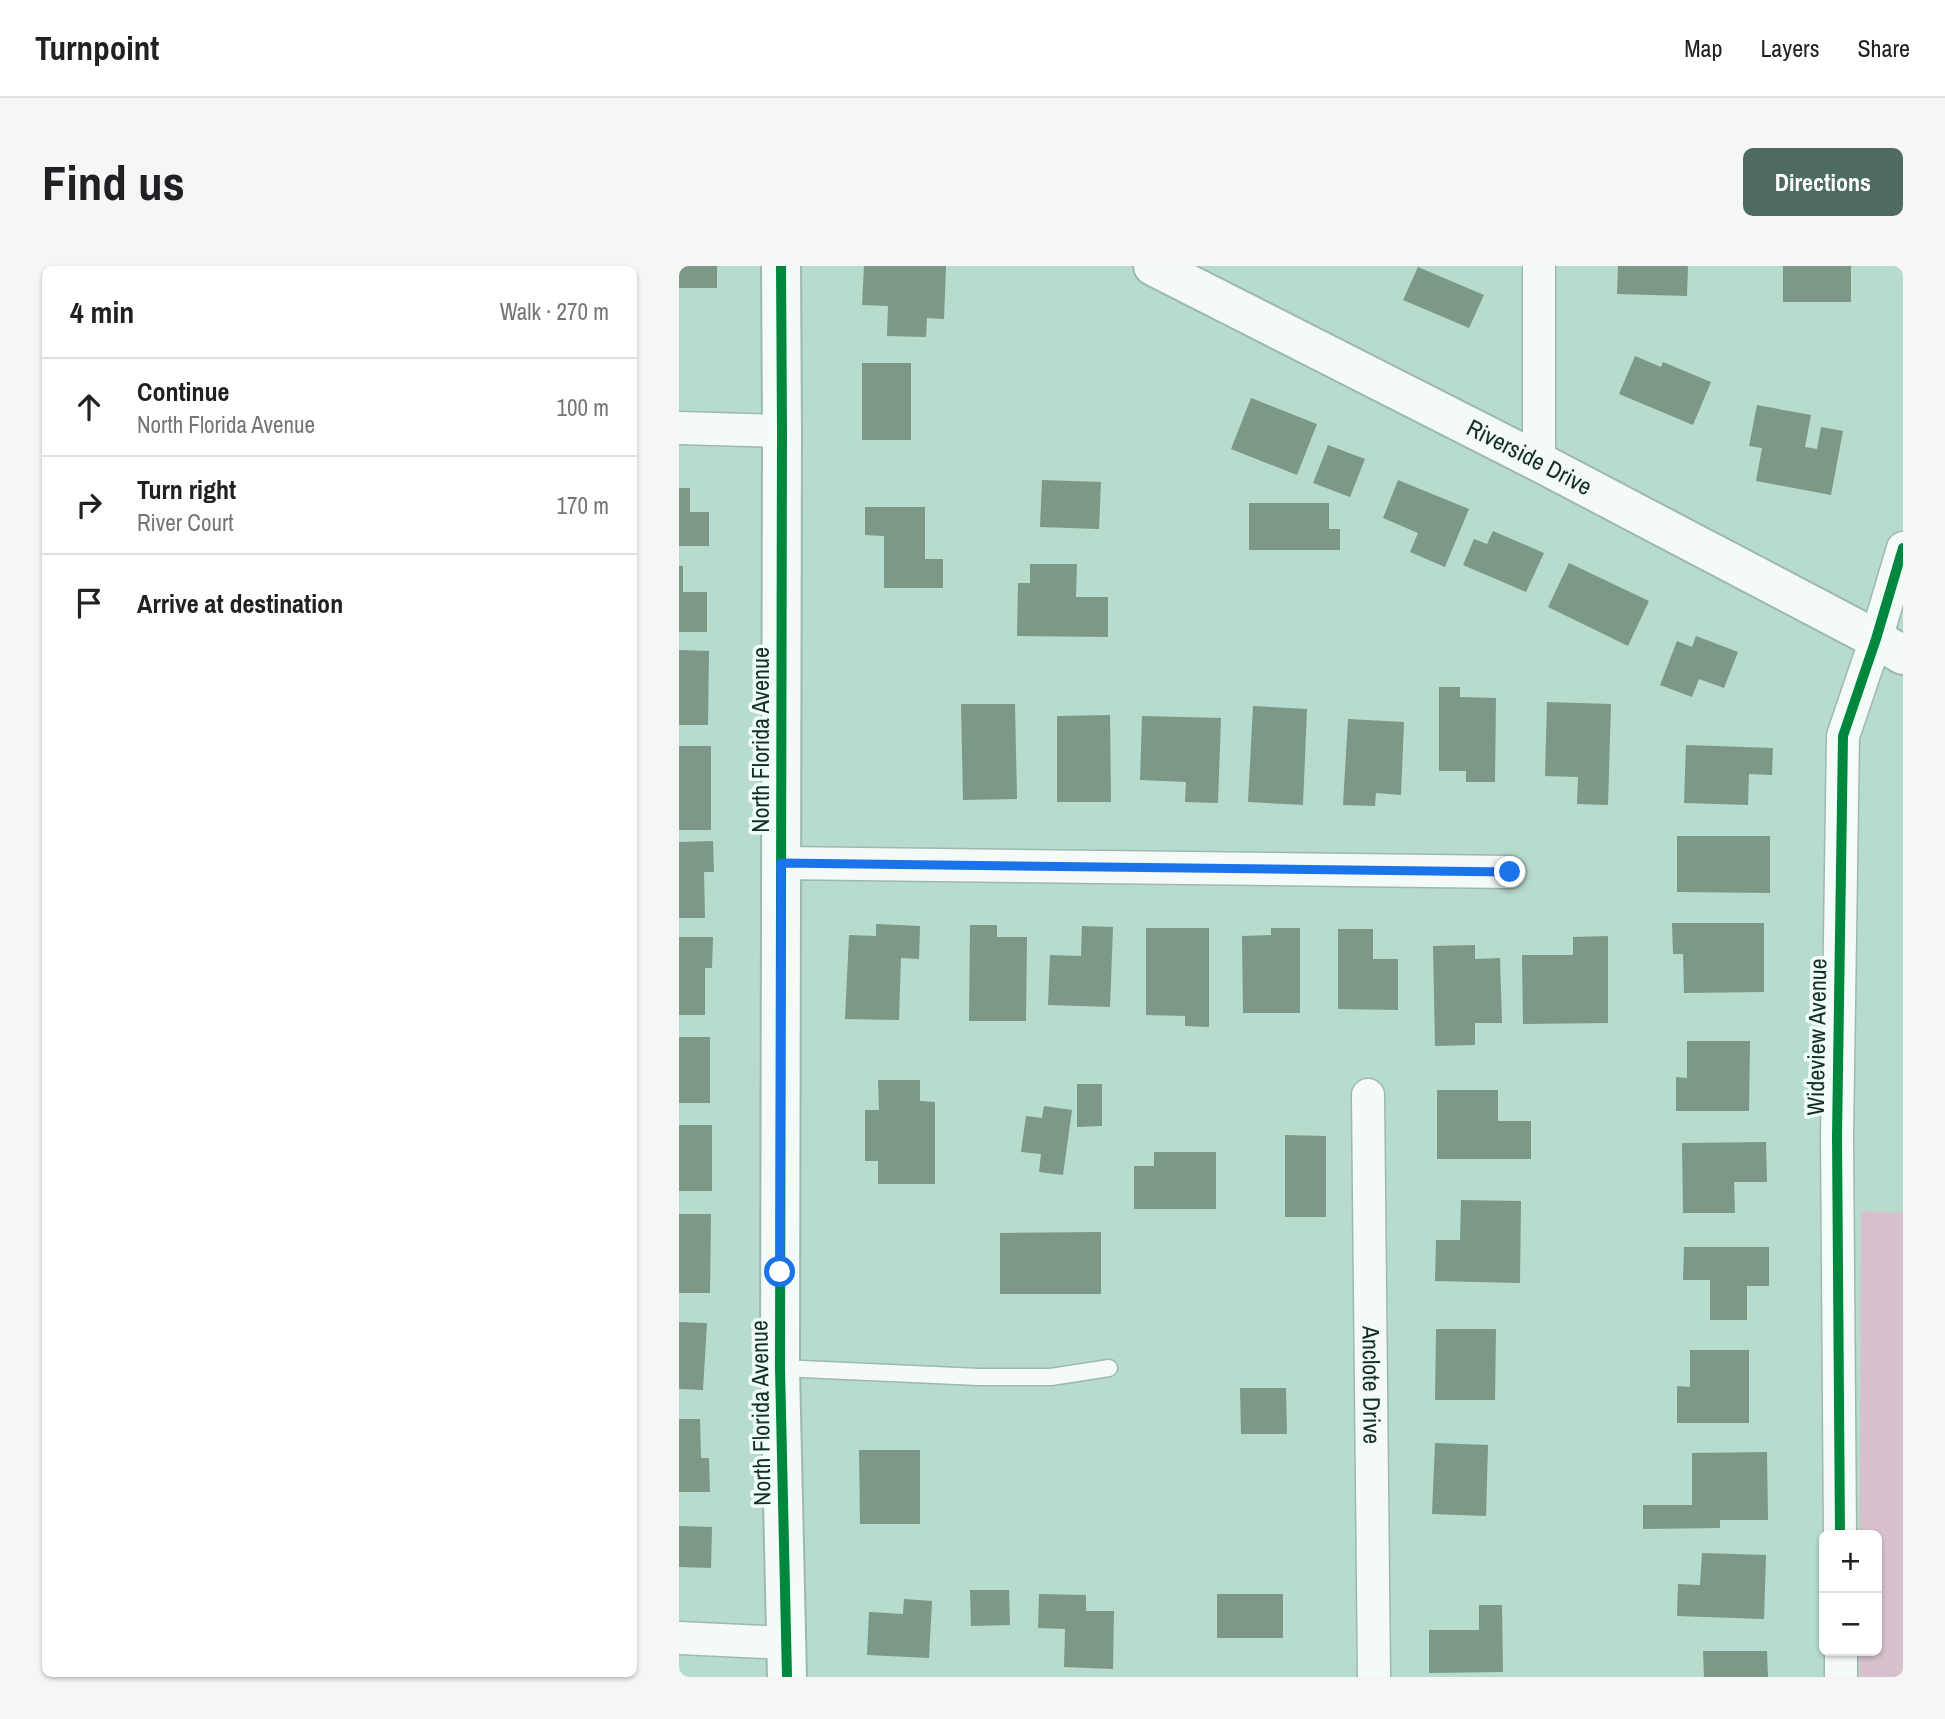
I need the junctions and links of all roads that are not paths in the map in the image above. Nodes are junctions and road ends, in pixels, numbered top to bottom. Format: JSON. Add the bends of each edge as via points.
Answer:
{"nodes":[{"id":1,"x":781,"y":266,"type":"edge"},
{"id":2,"x":1539,"y":266,"type":"edge"},
{"id":3,"x":1159,"y":268,"type":"edge"},
{"id":4,"x":679,"y":428,"type":"edge"},
{"id":5,"x":782,"y":431,"type":"junction"},
{"id":6,"x":1539,"y":462,"type":"junction"},
{"id":7,"x":1903,"y":548,"type":"edge"},
{"id":8,"x":1890,"y":647,"type":"edge"},
{"id":9,"x":781,"y":863,"type":"junction"},
{"id":10,"x":1510,"y":872,"type":"dead end"},
{"id":11,"x":1369,"y":1095,"type":"dead end"},
{"id":12,"x":780,"y":1368,"type":"junction"},
{"id":13,"x":1109,"y":1368,"type":"dead end"},
{"id":14,"x":1840,"y":1530,"type":"edge"},
{"id":15,"x":679,"y":1638,"type":"edge"},
{"id":16,"x":1841,"y":1656,"type":"edge"},
{"id":17,"x":787,"y":1660,"type":"edge"},
{"id":18,"x":1374,"y":1677,"type":"edge"},
{"id":19,"x":1841,"y":1677,"type":"edge"}],
"edges":[{"from":1,"to":5,"type":"street","name":"North Florida Avenue"},
{"from":2,"to":6,"type":"street"},
{"from":3,"to":6,"type":"street","name":"Riverside Drive"},
{"from":4,"to":5,"type":"street"},
{"from":5,"to":9,"type":"street","name":"North Florida Avenue"},
{"from":6,"to":8,"type":"street","name":"Riverside Drive"},
{"from":7,"to":8,"type":"street","name":"Wideview Avenue"},
{"from":8,"to":14,"type":"street","name":"Wideview Avenue","via":[[1843,736],[1837,1137]]},
{"from":9,"to":10,"type":"street"},
{"from":9,"to":12,"type":"street","name":"North Florida Avenue"},
{"from":11,"to":18,"type":"street","name":"Anclote Drive"},
{"from":12,"to":13,"type":"lane","via":[[979,1377],[1051,1377]]},
{"from":12,"to":17,"type":"street","name":"North Florida Avenue"},
{"from":15,"to":17,"type":"street"},
{"from":16,"to":19,"type":"street"}]}
